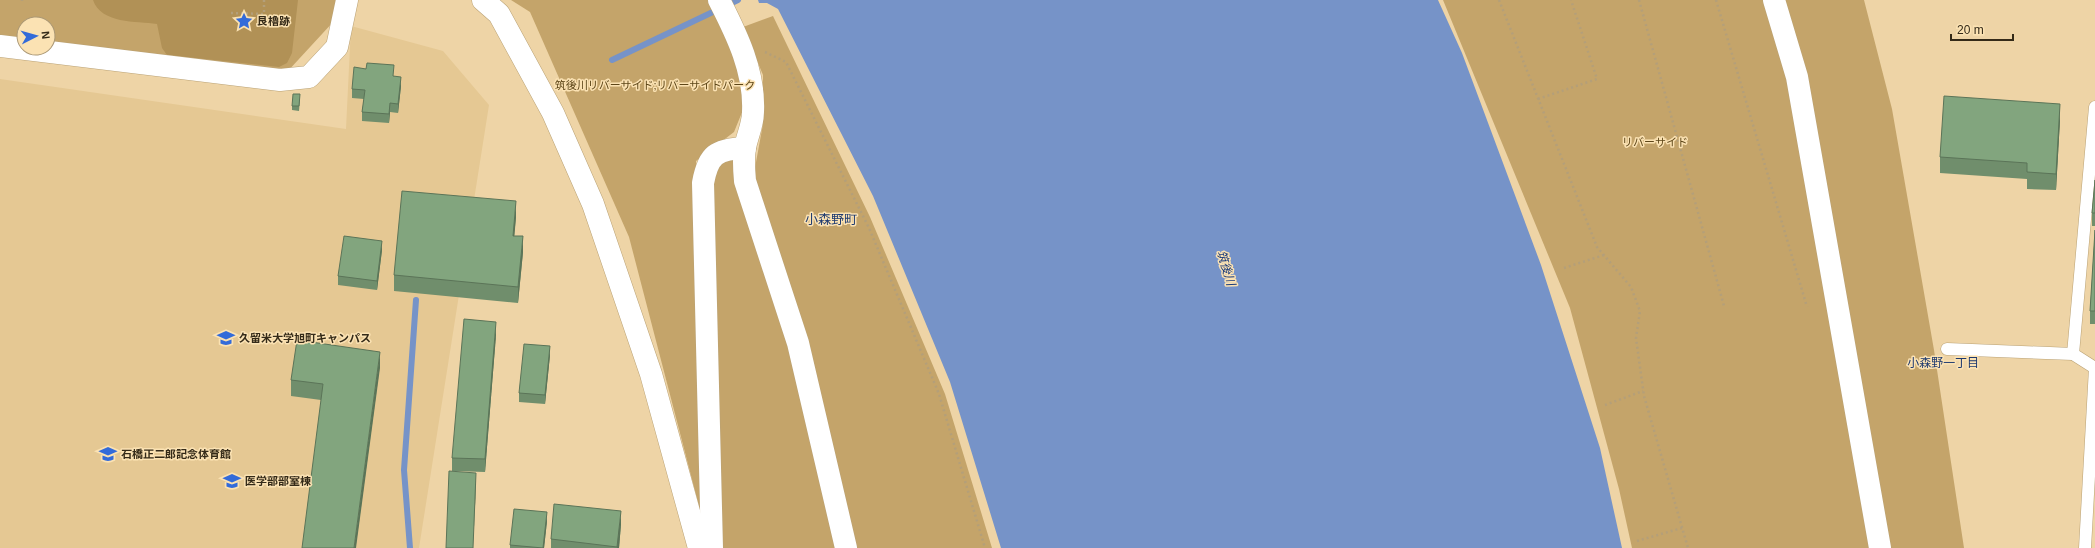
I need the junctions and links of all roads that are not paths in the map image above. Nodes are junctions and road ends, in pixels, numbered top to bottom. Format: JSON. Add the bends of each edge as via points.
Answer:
{"nodes":[{"id":1,"x":347,"y":0,"type":"edge"},
{"id":2,"x":483,"y":0,"type":"edge"},
{"id":3,"x":719,"y":0,"type":"edge"},
{"id":4,"x":1774,"y":0,"type":"edge"},
{"id":5,"x":0,"y":46,"type":"edge"},
{"id":6,"x":2095,"y":107,"type":"edge"},
{"id":7,"x":745,"y":148,"type":"junction"},
{"id":8,"x":1948,"y":349,"type":"dead end"},
{"id":9,"x":2073,"y":354,"type":"junction"},
{"id":10,"x":699,"y":548,"type":"edge"},
{"id":11,"x":712,"y":548,"type":"edge"},
{"id":12,"x":846,"y":548,"type":"edge"},
{"id":13,"x":1880,"y":548,"type":"edge"},
{"id":14,"x":2085,"y":548,"type":"edge"}],
"edges":[{"from":1,"to":5,"type":"street","via":[[337,47],[309,77],[280,80]]},
{"from":2,"to":10,"type":"street","via":[[499,14],[553,113],[593,204],[651,374]]},
{"from":3,"to":7,"type":"street","via":[[744,51],[752,88],[753,113]]},
{"from":4,"to":13,"type":"street","via":[[1797,77]]},
{"from":6,"to":9,"type":"lane"},
{"from":7,"to":11,"type":"street","via":[[718,153],[706,165],[703,183]]},
{"from":7,"to":12,"type":"street","via":[[745,182],[798,343]]},
{"from":8,"to":9,"type":"lane"},
{"from":9,"to":14,"type":"lane","via":[[2095,368]]}]}
